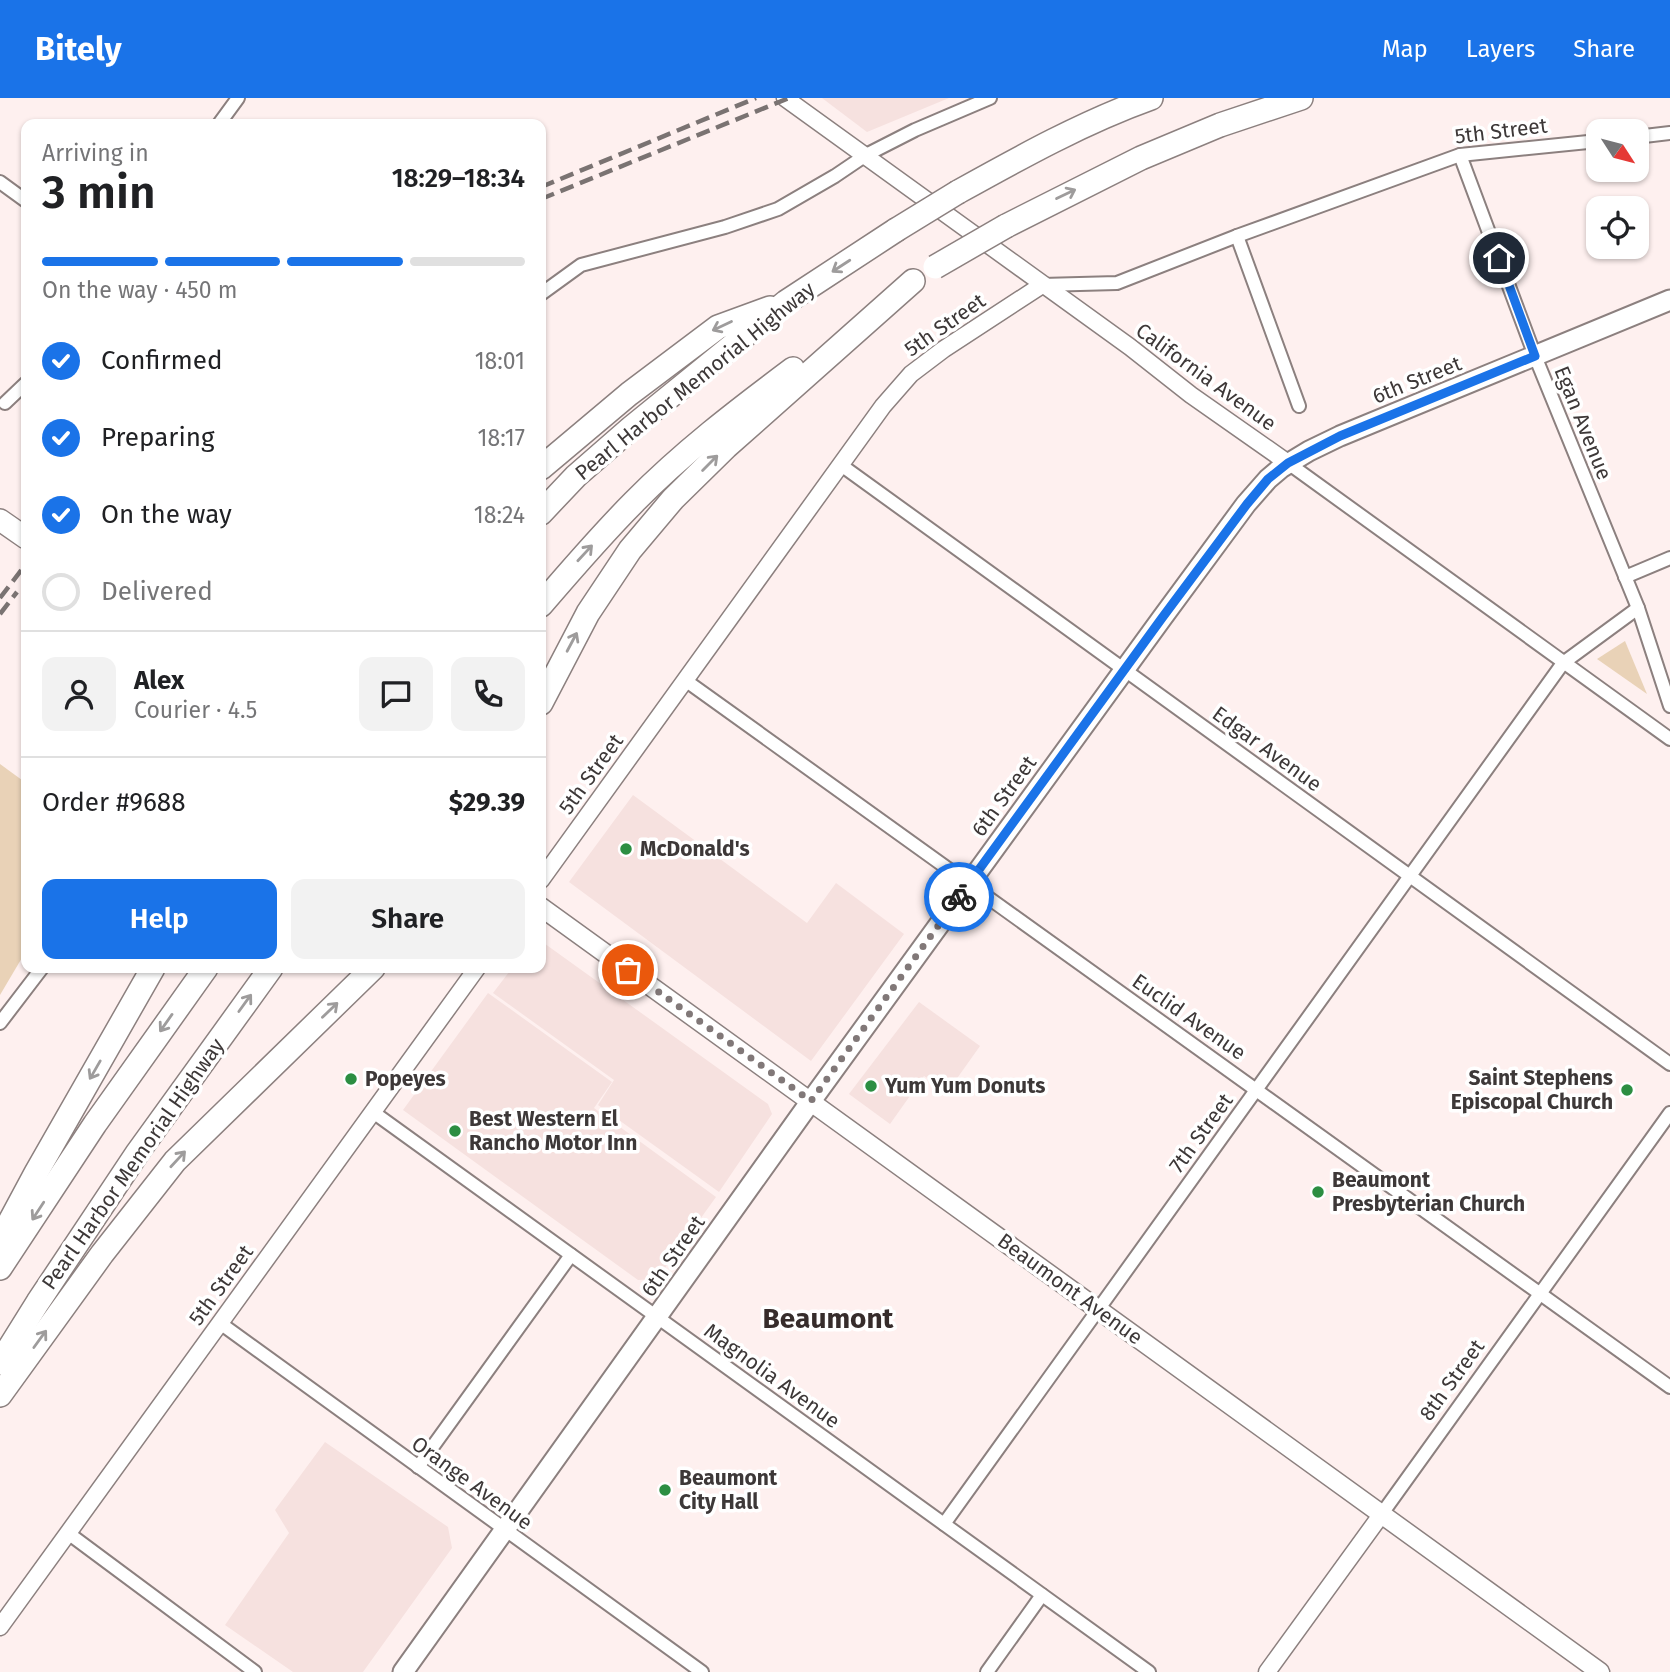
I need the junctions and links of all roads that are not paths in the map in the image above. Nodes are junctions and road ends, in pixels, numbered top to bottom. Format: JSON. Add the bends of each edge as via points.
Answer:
{"nodes":[{"id":1,"x":238,"y":98,"type":"edge"},
{"id":2,"x":785,"y":98,"type":"edge"},
{"id":3,"x":990,"y":98,"type":"edge"},
{"id":4,"x":1151,"y":98,"type":"edge"},
{"id":5,"x":1301,"y":98,"type":"edge"},
{"id":6,"x":223,"y":119,"type":"edge"},
{"id":7,"x":1670,"y":133,"type":"edge"},
{"id":8,"x":1649,"y":135,"type":"edge"},
{"id":9,"x":1586,"y":142,"type":"edge"},
{"id":10,"x":866,"y":155,"type":"junction"},
{"id":11,"x":1460,"y":155,"type":"junction"},
{"id":12,"x":0,"y":182,"type":"edge"},
{"id":13,"x":21,"y":197,"type":"edge"},
{"id":14,"x":1237,"y":236,"type":"junction"},
{"id":15,"x":913,"y":281,"type":"junction"},
{"id":16,"x":1042,"y":285,"type":"junction"},
{"id":17,"x":546,"y":290,"type":"edge"},
{"id":18,"x":1670,"y":300,"type":"edge"},
{"id":19,"x":786,"y":302,"type":"junction"},
{"id":20,"x":1535,"y":356,"type":"junction"},
{"id":21,"x":21,"y":388,"type":"edge"},
{"id":22,"x":5,"y":403,"type":"dead end"},
{"id":23,"x":1298,"y":406,"type":"dead end"},
{"id":24,"x":1288,"y":463,"type":"junction"},
{"id":25,"x":546,"y":464,"type":"edge"},
{"id":26,"x":841,"y":465,"type":"junction"},
{"id":27,"x":546,"y":508,"type":"edge"},
{"id":28,"x":0,"y":520,"type":"edge"},
{"id":29,"x":21,"y":535,"type":"edge"},
{"id":30,"x":1670,"y":558,"type":"edge"},
{"id":31,"x":1625,"y":577,"type":"junction"},
{"id":32,"x":546,"y":599,"type":"edge"},
{"id":33,"x":1638,"y":608,"type":"junction"},
{"id":34,"x":1563,"y":663,"type":"junction"},
{"id":35,"x":1124,"y":670,"type":"junction"},
{"id":36,"x":685,"y":680,"type":"junction"},
{"id":37,"x":546,"y":693,"type":"edge"},
{"id":38,"x":1670,"y":706,"type":"edge"},
{"id":39,"x":1670,"y":740,"type":"edge"},
{"id":40,"x":546,"y":873,"type":"edge"},
{"id":41,"x":1410,"y":876,"type":"junction"},
{"id":42,"x":969,"y":884,"type":"junction"},
{"id":43,"x":546,"y":911,"type":"edge"},
{"id":44,"x":38,"y":973,"type":"edge"},
{"id":45,"x":150,"y":973,"type":"edge"},
{"id":46,"x":202,"y":973,"type":"edge"},
{"id":47,"x":267,"y":973,"type":"edge"},
{"id":48,"x":368,"y":973,"type":"edge"},
{"id":49,"x":473,"y":973,"type":"edge"},
{"id":50,"x":0,"y":1023,"type":"edge"},
{"id":51,"x":1670,"y":1064,"type":"edge"},
{"id":52,"x":1257,"y":1089,"type":"junction"},
{"id":53,"x":811,"y":1101,"type":"junction"},
{"id":54,"x":373,"y":1112,"type":"junction"},
{"id":55,"x":1670,"y":1113,"type":"edge"},
{"id":56,"x":0,"y":1240,"type":"edge"},
{"id":57,"x":571,"y":1255,"type":"junction"},
{"id":58,"x":0,"y":1268,"type":"edge"},
{"id":59,"x":1540,"y":1293,"type":"junction"},
{"id":60,"x":1098,"y":1310,"type":"junction"},
{"id":61,"x":657,"y":1317,"type":"junction"},
{"id":62,"x":219,"y":1323,"type":"junction"},
{"id":63,"x":0,"y":1363,"type":"edge"},
{"id":64,"x":1670,"y":1387,"type":"edge"},
{"id":65,"x":0,"y":1395,"type":"edge"},
{"id":66,"x":418,"y":1466,"type":"junction"},
{"id":67,"x":1381,"y":1514,"type":"junction"},
{"id":68,"x":944,"y":1524,"type":"junction"},
{"id":69,"x":504,"y":1530,"type":"junction"},
{"id":70,"x":68,"y":1533,"type":"junction"},
{"id":71,"x":1042,"y":1595,"type":"junction"},
{"id":72,"x":0,"y":1627,"type":"edge"},
{"id":73,"x":255,"y":1672,"type":"edge"},
{"id":74,"x":403,"y":1672,"type":"edge"},
{"id":75,"x":702,"y":1672,"type":"edge"},
{"id":76,"x":987,"y":1672,"type":"edge"},
{"id":77,"x":1149,"y":1672,"type":"edge"},
{"id":78,"x":1267,"y":1672,"type":"edge"},
{"id":79,"x":1600,"y":1672,"type":"edge"}],
"edges":[{"from":1,"to":6,"type":"street"},
{"from":2,"to":10,"type":"street","name":"California Avenue"},
{"from":3,"to":10,"type":"street"},
{"from":4,"to":19,"type":"highway","name":"Pearl Harbor Memorial Highway","one_way":true,"bridge":true,"via":[[1038,148],[958,192]]},
{"from":15,"to":5,"type":"highway","one_way":true,"bridge":true,"via":[[1006,226],[1141,158]]},
{"from":7,"to":8,"type":"street"},
{"from":9,"to":11,"type":"street","name":"5th Street"},
{"from":10,"to":16,"type":"street","name":"California Avenue"},
{"from":10,"to":17,"type":"street","via":[[778,209],[725,228],[581,265]]},
{"from":11,"to":14,"type":"street","name":"5th Street"},
{"from":11,"to":20,"type":"street","name":"Egan Avenue"},
{"from":12,"to":13,"type":"street"},
{"from":14,"to":16,"type":"street","name":"5th Street","via":[[1118,283]]},
{"from":14,"to":23,"type":"street"},
{"from":32,"to":15,"type":"highway","one_way":true,"via":[[581,557],[674,465],[776,381]]},
{"from":37,"to":15,"type":"highway","one_way":true,"via":[[588,613],[630,550],[673,499]]},
{"from":16,"to":24,"type":"street","name":"California Avenue"},
{"from":16,"to":26,"type":"street","name":"5th Street","via":[[911,374]]},
{"from":18,"to":20,"type":"main road","name":"6th Street"},
{"from":19,"to":25,"type":"highway","one_way":true,"via":[[718,327]]},
{"from":19,"to":27,"type":"highway","name":"Pearl Harbor Memorial Highway","via":[[576,476]]},
{"from":20,"to":24,"type":"main road","name":"6th Street","via":[[1340,436]]},
{"from":20,"to":31,"type":"street","name":"Egan Avenue"},
{"from":21,"to":22,"type":"street"},
{"from":24,"to":34,"type":"street","name":"California Avenue"},
{"from":24,"to":35,"type":"main road","name":"6th Street","via":[[1247,504]]},
{"from":26,"to":35,"type":"street","name":"Edgar Avenue"},
{"from":26,"to":36,"type":"street","name":"5th Street"},
{"from":28,"to":29,"type":"highway"},
{"from":30,"to":31,"type":"street"},
{"from":31,"to":33,"type":"street","name":"Egan Avenue"},
{"from":33,"to":34,"type":"street","name":"7th Street"},
{"from":33,"to":38,"type":"street","name":"Egan Avenue"},
{"from":34,"to":39,"type":"street","name":"California Avenue"},
{"from":34,"to":41,"type":"street","name":"7th Street"},
{"from":35,"to":41,"type":"street","name":"Edgar Avenue"},
{"from":35,"to":42,"type":"main road","name":"6th Street"},
{"from":36,"to":40,"type":"street","name":"5th Street"},
{"from":36,"to":42,"type":"street","name":"Euclid Avenue"},
{"from":41,"to":51,"type":"street","name":"Edgar Avenue"},
{"from":41,"to":52,"type":"street","name":"7th Street"},
{"from":42,"to":52,"type":"street","name":"Euclid Avenue"},
{"from":42,"to":53,"type":"main road","name":"6th Street"},
{"from":43,"to":53,"type":"main road","name":"Beaumont Avenue"},
{"from":44,"to":50,"type":"street"},
{"from":45,"to":56,"type":"highway","one_way":true},
{"from":46,"to":58,"type":"highway","one_way":true},
{"from":63,"to":47,"type":"highway","name":"Pearl Harbor Memorial Highway","one_way":true,"via":[[138,1152]]},
{"from":65,"to":48,"type":"highway","one_way":true,"via":[[175,1161]]},
{"from":49,"to":54,"type":"street","name":"5th Street"},
{"from":52,"to":59,"type":"street","name":"Euclid Avenue"},
{"from":52,"to":60,"type":"street","name":"7th Street"},
{"from":53,"to":60,"type":"main road","name":"Beaumont Avenue"},
{"from":53,"to":61,"type":"main road","name":"6th Street"},
{"from":54,"to":57,"type":"street","name":"Magnolia Avenue"},
{"from":54,"to":62,"type":"street","name":"5th Street"},
{"from":55,"to":59,"type":"street","name":"8th Street"},
{"from":57,"to":61,"type":"street","name":"Magnolia Avenue"},
{"from":57,"to":66,"type":"street"},
{"from":59,"to":64,"type":"street","name":"Euclid Avenue"},
{"from":59,"to":67,"type":"street","name":"8th Street"},
{"from":60,"to":67,"type":"main road","name":"Beaumont Avenue"},
{"from":60,"to":68,"type":"street","name":"7th Street"},
{"from":61,"to":68,"type":"street","name":"Magnolia Avenue"},
{"from":61,"to":69,"type":"main road","name":"6th Street"},
{"from":62,"to":66,"type":"street","name":"Orange Avenue"},
{"from":62,"to":70,"type":"street","name":"5th Street"},
{"from":66,"to":69,"type":"street","name":"Orange Avenue"},
{"from":67,"to":78,"type":"street","name":"8th Street"},
{"from":67,"to":79,"type":"main road","name":"Beaumont Avenue"},
{"from":68,"to":71,"type":"street","name":"Magnolia Avenue"},
{"from":69,"to":74,"type":"main road","name":"6th Street"},
{"from":69,"to":75,"type":"street","name":"Orange Avenue"},
{"from":70,"to":72,"type":"street","name":"5th Street"},
{"from":70,"to":73,"type":"street"},
{"from":71,"to":76,"type":"street"},
{"from":71,"to":77,"type":"street","name":"Magnolia Avenue"}]}
